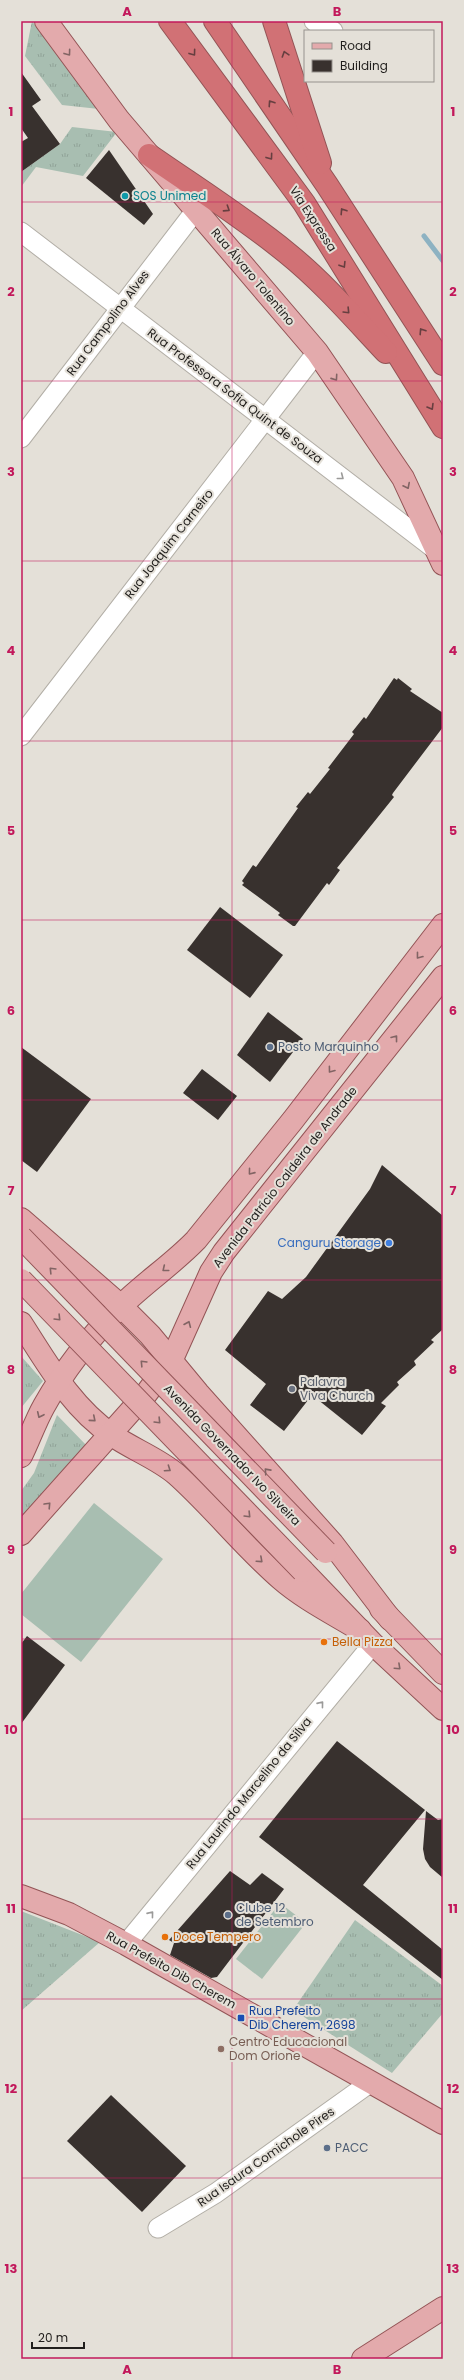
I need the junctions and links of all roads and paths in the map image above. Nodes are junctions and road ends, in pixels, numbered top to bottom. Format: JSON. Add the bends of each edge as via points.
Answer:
{"nodes":[{"id":1,"x":46,"y":21,"type":"edge"},
{"id":2,"x":170,"y":21,"type":"edge"},
{"id":3,"x":215,"y":21,"type":"edge"},
{"id":4,"x":274,"y":21,"type":"edge"},
{"id":5,"x":314,"y":21,"type":"edge"},
{"id":6,"x":344,"y":21,"type":"edge"},
{"id":7,"x":325,"y":30,"type":"edge"},
{"id":8,"x":336,"y":30,"type":"edge"},
{"id":9,"x":149,"y":155,"type":"junction"},
{"id":10,"x":327,"y":185,"type":"junction"},
{"id":11,"x":196,"y":210,"type":"junction"},
{"id":12,"x":21,"y":232,"type":"edge"},
{"id":13,"x":120,"y":308,"type":"junction"},
{"id":14,"x":317,"y":352,"type":"junction"},
{"id":15,"x":443,"y":364,"type":"edge"},
{"id":16,"x":420,"y":387,"type":"junction"},
{"id":17,"x":265,"y":419,"type":"junction"},
{"id":18,"x":443,"y":426,"type":"edge"},
{"id":19,"x":21,"y":438,"type":"edge"},
{"id":20,"x":439,"y":557,"type":"edge"},
{"id":21,"x":21,"y":736,"type":"edge"},
{"id":22,"x":443,"y":925,"type":"edge"},
{"id":23,"x":443,"y":977,"type":"edge"},
{"id":24,"x":21,"y":1219,"type":"edge"},
{"id":25,"x":21,"y":1237,"type":"edge"},
{"id":26,"x":21,"y":1280,"type":"edge"},
{"id":27,"x":121,"y":1306,"type":"junction"},
{"id":28,"x":21,"y":1323,"type":"edge"},
{"id":29,"x":172,"y":1359,"type":"junction"},
{"id":30,"x":59,"y":1381,"type":"junction"},
{"id":31,"x":111,"y":1434,"type":"junction"},
{"id":32,"x":21,"y":1456,"type":"edge"},
{"id":33,"x":21,"y":1534,"type":"edge"},
{"id":34,"x":390,"y":1619,"type":"junction"},
{"id":35,"x":366,"y":1637,"type":"junction"},
{"id":36,"x":443,"y":1673,"type":"edge"},
{"id":37,"x":443,"y":1709,"type":"edge"},
{"id":38,"x":21,"y":1896,"type":"edge"},
{"id":39,"x":126,"y":1944,"type":"junction"},
{"id":40,"x":371,"y":2082,"type":"junction"},
{"id":41,"x":443,"y":2123,"type":"edge"},
{"id":42,"x":158,"y":2228,"type":"dead end"},
{"id":43,"x":443,"y":2308,"type":"edge"},
{"id":44,"x":363,"y":2359,"type":"edge"}],
"edges":[{"from":1,"to":9,"type":"main road","name":"Rua Álvaro Tolentino","one_way":true,"via":[[119,120]]},
{"from":2,"to":16,"type":"highway","name":"Via Expressa","one_way":true,"via":[[304,203]]},
{"from":10,"to":3,"type":"highway","one_way":true},
{"from":10,"to":4,"type":"highway","one_way":true},
{"from":5,"to":7,"type":"street"},
{"from":6,"to":8,"type":"street"},
{"from":9,"to":11,"type":"main road","name":"Rua Álvaro Tolentino"},
{"from":9,"to":16,"type":"highway","one_way":true,"via":[[288,253],[317,279]]},
{"from":15,"to":10,"type":"highway","one_way":true},
{"from":11,"to":13,"type":"street","name":"Rua Campolino Alves"},
{"from":11,"to":14,"type":"main road","name":"Rua Álvaro Tolentino"},
{"from":12,"to":13,"type":"street","name":"Rua Professora Sofia Quint de Souza"},
{"from":13,"to":17,"type":"street","name":"Rua Professora Sofia Quint de Souza"},
{"from":13,"to":19,"type":"street","name":"Rua Campolino Alves"},
{"from":14,"to":17,"type":"street","name":"Rua Joaquim Carneiro"},
{"from":14,"to":20,"type":"main road","name":"Rua Álvaro Tolentino","one_way":true,"via":[[403,478]]},
{"from":16,"to":18,"type":"highway","name":"Via Expressa","one_way":true},
{"from":17,"to":20,"type":"street","name":"Rua Professora Sofia Quint de Souza","one_way":true},
{"from":17,"to":21,"type":"street","name":"Rua Joaquim Carneiro"},
{"from":22,"to":27,"type":"main road","one_way":true,"via":[[293,1120],[196,1240],[179,1258]]},
{"from":29,"to":23,"type":"main road","name":"Avenida Patrício Caldeira de Andrade","one_way":true,"via":[[211,1272],[221,1257]]},
{"from":24,"to":27,"type":"main road"},
{"from":34,"to":25,"type":"main road","name":"Avenida Governador Ivo Silveira","one_way":true,"bridge":true},
{"from":26,"to":35,"type":"main road","one_way":true,"bridge":true},
{"from":27,"to":29,"type":"main road"},
{"from":27,"to":30,"type":"main road"},
{"from":28,"to":30,"type":"main road"},
{"from":29,"to":31,"type":"main road","name":"Avenida Patrício Caldeira de Andrade"},
{"from":34,"to":29,"type":"main road","one_way":true,"via":[[332,1543],[198,1392]]},
{"from":30,"to":31,"type":"main road","one_way":true,"via":[[86,1413]]},
{"from":30,"to":32,"type":"main road","one_way":true,"via":[[43,1407]]},
{"from":33,"to":31,"type":"main road","name":"Avenida Patrício Caldeira de Andrade","one_way":true},
{"from":31,"to":35,"type":"main road","one_way":true,"via":[[174,1473],[282,1580]]},
{"from":34,"to":36,"type":"main road","name":"Avenida Governador Ivo Silveira"},
{"from":35,"to":37,"type":"main road","one_way":true},
{"from":39,"to":35,"type":"street","name":"Rua Laurindo Marcelino da Silva","one_way":true},
{"from":38,"to":39,"type":"main road","name":"Rua Prefeito Dib Cherem","via":[[69,1914]]},
{"from":39,"to":40,"type":"main road","name":"Rua Prefeito Dib Cherem"},
{"from":40,"to":41,"type":"main road","name":"Rua Prefeito Dib Cherem"},
{"from":40,"to":42,"type":"street","name":"Rua Isaura Comichole Pires","via":[[216,2193]]},
{"from":43,"to":44,"type":"main road"}]}
